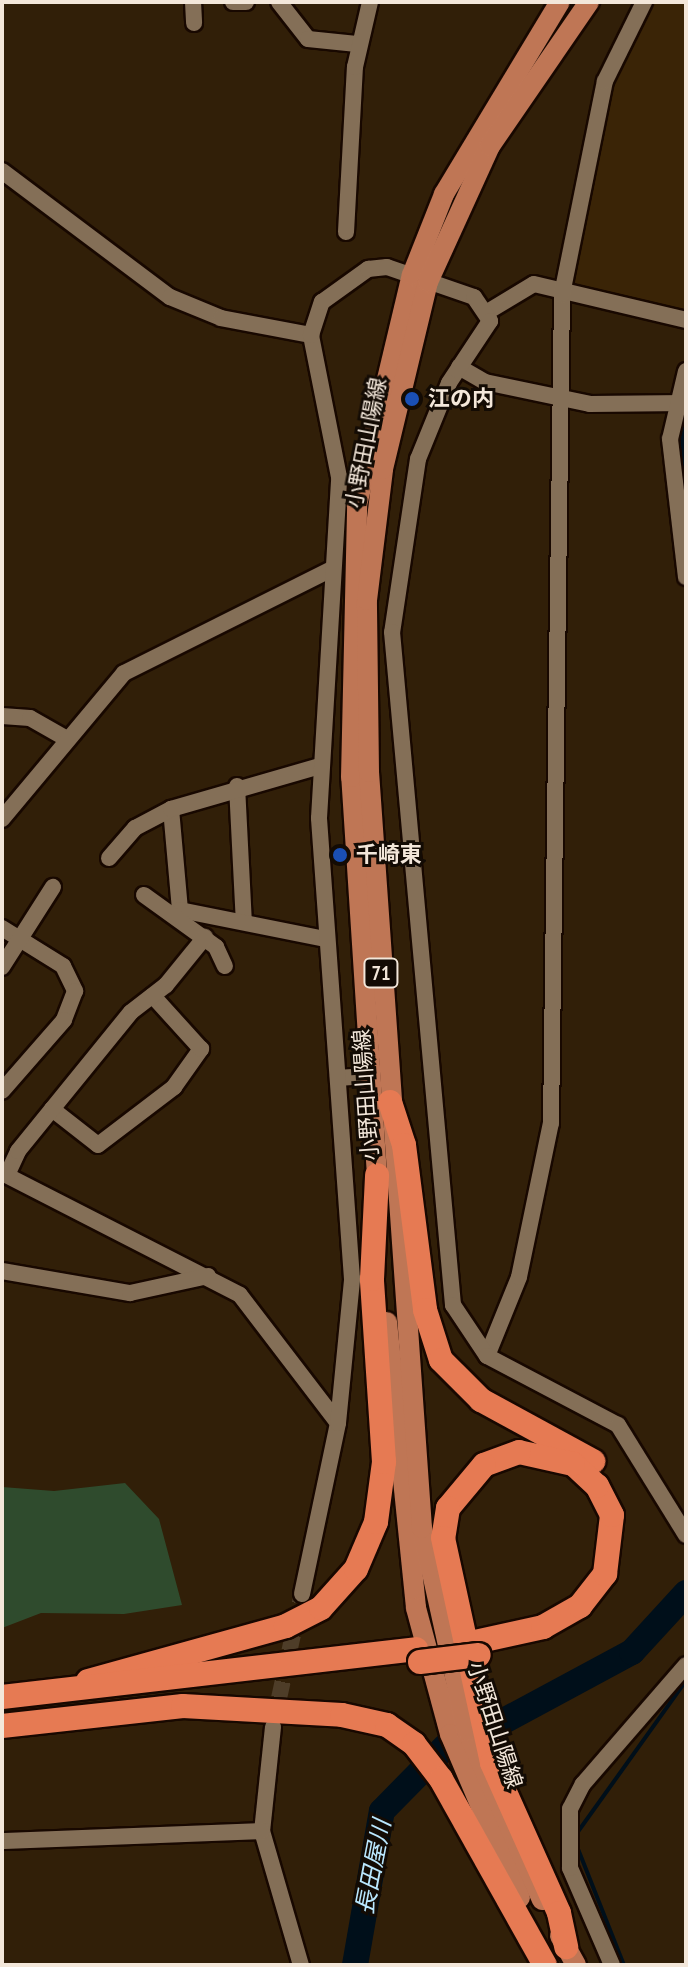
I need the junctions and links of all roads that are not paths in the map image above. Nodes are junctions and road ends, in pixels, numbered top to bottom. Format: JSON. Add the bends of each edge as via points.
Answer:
{"nodes":[{"id":1,"x":193,"y":2,"type":"edge"},
{"id":2,"x":233,"y":2,"type":"edge"},
{"id":3,"x":246,"y":2,"type":"edge"},
{"id":4,"x":279,"y":2,"type":"edge"},
{"id":5,"x":370,"y":2,"type":"edge"},
{"id":6,"x":560,"y":2,"type":"edge"},
{"id":7,"x":589,"y":2,"type":"edge"},
{"id":8,"x":644,"y":2,"type":"edge"},
{"id":9,"x":194,"y":23,"type":"dead end"},
{"id":10,"x":357,"y":44,"type":"junction"},
{"id":11,"x":2,"y":171,"type":"edge"},
{"id":12,"x":346,"y":232,"type":"dead end"},
{"id":13,"x":420,"y":278,"type":"junction"},
{"id":14,"x":562,"y":294,"type":"junction"},
{"id":15,"x":489,"y":311,"type":"junction"},
{"id":16,"x":686,"y":320,"type":"edge"},
{"id":17,"x":311,"y":335,"type":"junction"},
{"id":18,"x":459,"y":367,"type":"junction"},
{"id":19,"x":686,"y":371,"type":"edge"},
{"id":20,"x":560,"y":397,"type":"junction"},
{"id":21,"x":681,"y":402,"type":"edge"},
{"id":22,"x":332,"y":569,"type":"junction"},
{"id":23,"x":686,"y":577,"type":"edge"},
{"id":24,"x":2,"y":716,"type":"edge"},
{"id":25,"x":67,"y":739,"type":"junction"},
{"id":26,"x":320,"y":766,"type":"junction"},
{"id":27,"x":237,"y":786,"type":"junction"},
{"id":28,"x":171,"y":809,"type":"junction"},
{"id":29,"x":2,"y":819,"type":"edge"},
{"id":30,"x":109,"y":858,"type":"dead end"},
{"id":31,"x":53,"y":887,"type":"dead end"},
{"id":32,"x":144,"y":895,"type":"dead end"},
{"id":33,"x":244,"y":922,"type":"junction"},
{"id":34,"x":2,"y":928,"type":"edge"},
{"id":35,"x":205,"y":937,"type":"junction"},
{"id":36,"x":325,"y":939,"type":"junction"},
{"id":37,"x":23,"y":944,"type":"junction"},
{"id":38,"x":225,"y":966,"type":"dead end"},
{"id":39,"x":2,"y":967,"type":"edge"},
{"id":40,"x":153,"y":996,"type":"junction"},
{"id":41,"x":370,"y":1076,"type":"junction"},
{"id":42,"x":338,"y":1078,"type":"junction"},
{"id":43,"x":2,"y":1091,"type":"edge"},
{"id":44,"x":390,"y":1102,"type":"junction"},
{"id":45,"x":52,"y":1109,"type":"junction"},
{"id":46,"x":4,"y":1174,"type":"edge"},
{"id":47,"x":377,"y":1175,"type":"junction"},
{"id":48,"x":2,"y":1271,"type":"edge"},
{"id":49,"x":208,"y":1276,"type":"junction"},
{"id":50,"x":487,"y":1356,"type":"junction"},
{"id":51,"x":338,"y":1423,"type":"junction"},
{"id":52,"x":686,"y":1535,"type":"edge"},
{"id":53,"x":302,"y":1594,"type":"tunnel mouth"},
{"id":54,"x":477,"y":1649,"type":"junction"},
{"id":55,"x":418,"y":1656,"type":"junction"},
{"id":56,"x":686,"y":1665,"type":"edge"},
{"id":57,"x":88,"y":1681,"type":"junction"},
{"id":58,"x":2,"y":1697,"type":"edge"},
{"id":59,"x":78,"y":1717,"type":"junction"},
{"id":60,"x":2,"y":1726,"type":"edge"},
{"id":61,"x":273,"y":1727,"type":"tunnel mouth"},
{"id":62,"x":262,"y":1831,"type":"junction"},
{"id":63,"x":2,"y":1841,"type":"edge"},
{"id":64,"x":566,"y":1959,"type":"edge"},
{"id":65,"x":301,"y":1965,"type":"edge"},
{"id":66,"x":545,"y":1965,"type":"edge"},
{"id":67,"x":612,"y":1965,"type":"edge"}],
"edges":[{"from":1,"to":9,"type":"street"},
{"from":2,"to":3,"type":"street"},
{"from":4,"to":10,"type":"street","via":[[308,39]]},
{"from":5,"to":10,"type":"street"},
{"from":6,"to":13,"type":"main road","name":"小野田山陽線","number":"71","via":[[478,128]]},
{"from":7,"to":13,"type":"main road","name":"小野田山陽線","number":"71","via":[[490,146]]},
{"from":8,"to":14,"type":"street","via":[[605,81]]},
{"from":10,"to":12,"type":"street"},
{"from":11,"to":17,"type":"street","via":[[170,297],[221,318]]},
{"from":13,"to":15,"type":"street","via":[[474,297]]},
{"from":13,"to":17,"type":"street","via":[[387,267],[356,273],[322,302]]},
{"from":13,"to":41,"type":"main road","name":"小野田山陽線","number":"71","via":[[373,418],[351,588],[351,777]]},
{"from":13,"to":44,"type":"main road","name":"小野田山陽線","number":"71","via":[[383,469],[367,600],[369,772]]},
{"from":14,"to":15,"type":"street","via":[[534,284]]},
{"from":14,"to":16,"type":"street"},
{"from":14,"to":20,"type":"street"},
{"from":15,"to":18,"type":"street","via":[[485,334]]},
{"from":17,"to":22,"type":"street","via":[[339,477]]},
{"from":18,"to":20,"type":"street","via":[[485,382]]},
{"from":18,"to":50,"type":"street","via":[[428,430],[410,497],[392,670],[446,1274],[458,1321]]},
{"from":19,"to":21,"type":"street"},
{"from":20,"to":21,"type":"street","via":[[590,404]]},
{"from":20,"to":50,"type":"street","via":[[551,1123],[519,1277]]},
{"from":21,"to":23,"type":"street","via":[[670,439]]},
{"from":22,"to":25,"type":"street","via":[[151,654],[105,691]]},
{"from":22,"to":26,"type":"street"},
{"from":24,"to":25,"type":"street","via":[[30,718]]},
{"from":25,"to":29,"type":"street"},
{"from":26,"to":27,"type":"street"},
{"from":26,"to":36,"type":"street"},
{"from":27,"to":28,"type":"street"},
{"from":27,"to":33,"type":"street"},
{"from":28,"to":30,"type":"street","via":[[135,828]]},
{"from":28,"to":33,"type":"street","via":[[175,903]]},
{"from":31,"to":37,"type":"street"},
{"from":32,"to":35,"type":"street"},
{"from":33,"to":36,"type":"street"},
{"from":34,"to":37,"type":"street"},
{"from":35,"to":38,"type":"street"},
{"from":35,"to":40,"type":"street"},
{"from":36,"to":42,"type":"street"},
{"from":37,"to":39,"type":"street"},
{"from":37,"to":43,"type":"street","via":[[63,966],[75,991],[64,1020]]},
{"from":40,"to":45,"type":"street","via":[[131,1012]]},
{"from":40,"to":45,"type":"street","via":[[201,1049],[174,1087],[98,1145]]},
{"from":41,"to":42,"type":"street"},
{"from":41,"to":47,"type":"main road","name":"小野田山陽線","number":"71"},
{"from":42,"to":51,"type":"street","via":[[352,1279]]},
{"from":44,"to":54,"type":"highway","via":[[404,1145],[425,1310],[441,1360],[481,1400],[596,1463],[621,1498],[628,1526],[619,1578],[584,1621],[533,1645]]},
{"from":44,"to":64,"type":"main road","name":"小野田山陽線","number":"71","via":[[414,1453],[435,1603],[484,1779]]},
{"from":45,"to":46,"type":"street"},
{"from":46,"to":49,"type":"street"},
{"from":47,"to":57,"type":"highway","via":[[372,1279],[384,1462],[376,1522],[356,1569],[321,1608],[286,1626]]},
{"from":47,"to":64,"type":"main road","name":"小野田山陽線","number":"71","via":[[401,1506],[416,1608],[470,1786]]},
{"from":48,"to":49,"type":"street","via":[[130,1293]]},
{"from":49,"to":51,"type":"street","via":[[266,1321]]},
{"from":50,"to":52,"type":"street","via":[[618,1425]]},
{"from":51,"to":53,"type":"street"},
{"from":54,"to":55,"type":"highway","bridge":true},
{"from":54,"to":64,"type":"highway","via":[[543,1627],[580,1606],[605,1574],[614,1542],[607,1503],[590,1478],[561,1458],[519,1452],[484,1465],[448,1508],[443,1538],[492,1763],[559,1913]]},
{"from":55,"to":57,"type":"highway"},
{"from":55,"to":59,"type":"highway","via":[[198,1685]]},
{"from":56,"to":67,"type":"street","via":[[590,1775],[570,1809],[570,1868]]},
{"from":57,"to":58,"type":"highway"},
{"from":59,"to":60,"type":"highway"},
{"from":59,"to":66,"type":"highway","via":[[183,1706],[333,1714],[387,1725],[414,1744],[441,1779]]},
{"from":61,"to":62,"type":"street"},
{"from":62,"to":63,"type":"street"},
{"from":62,"to":65,"type":"street"}]}
